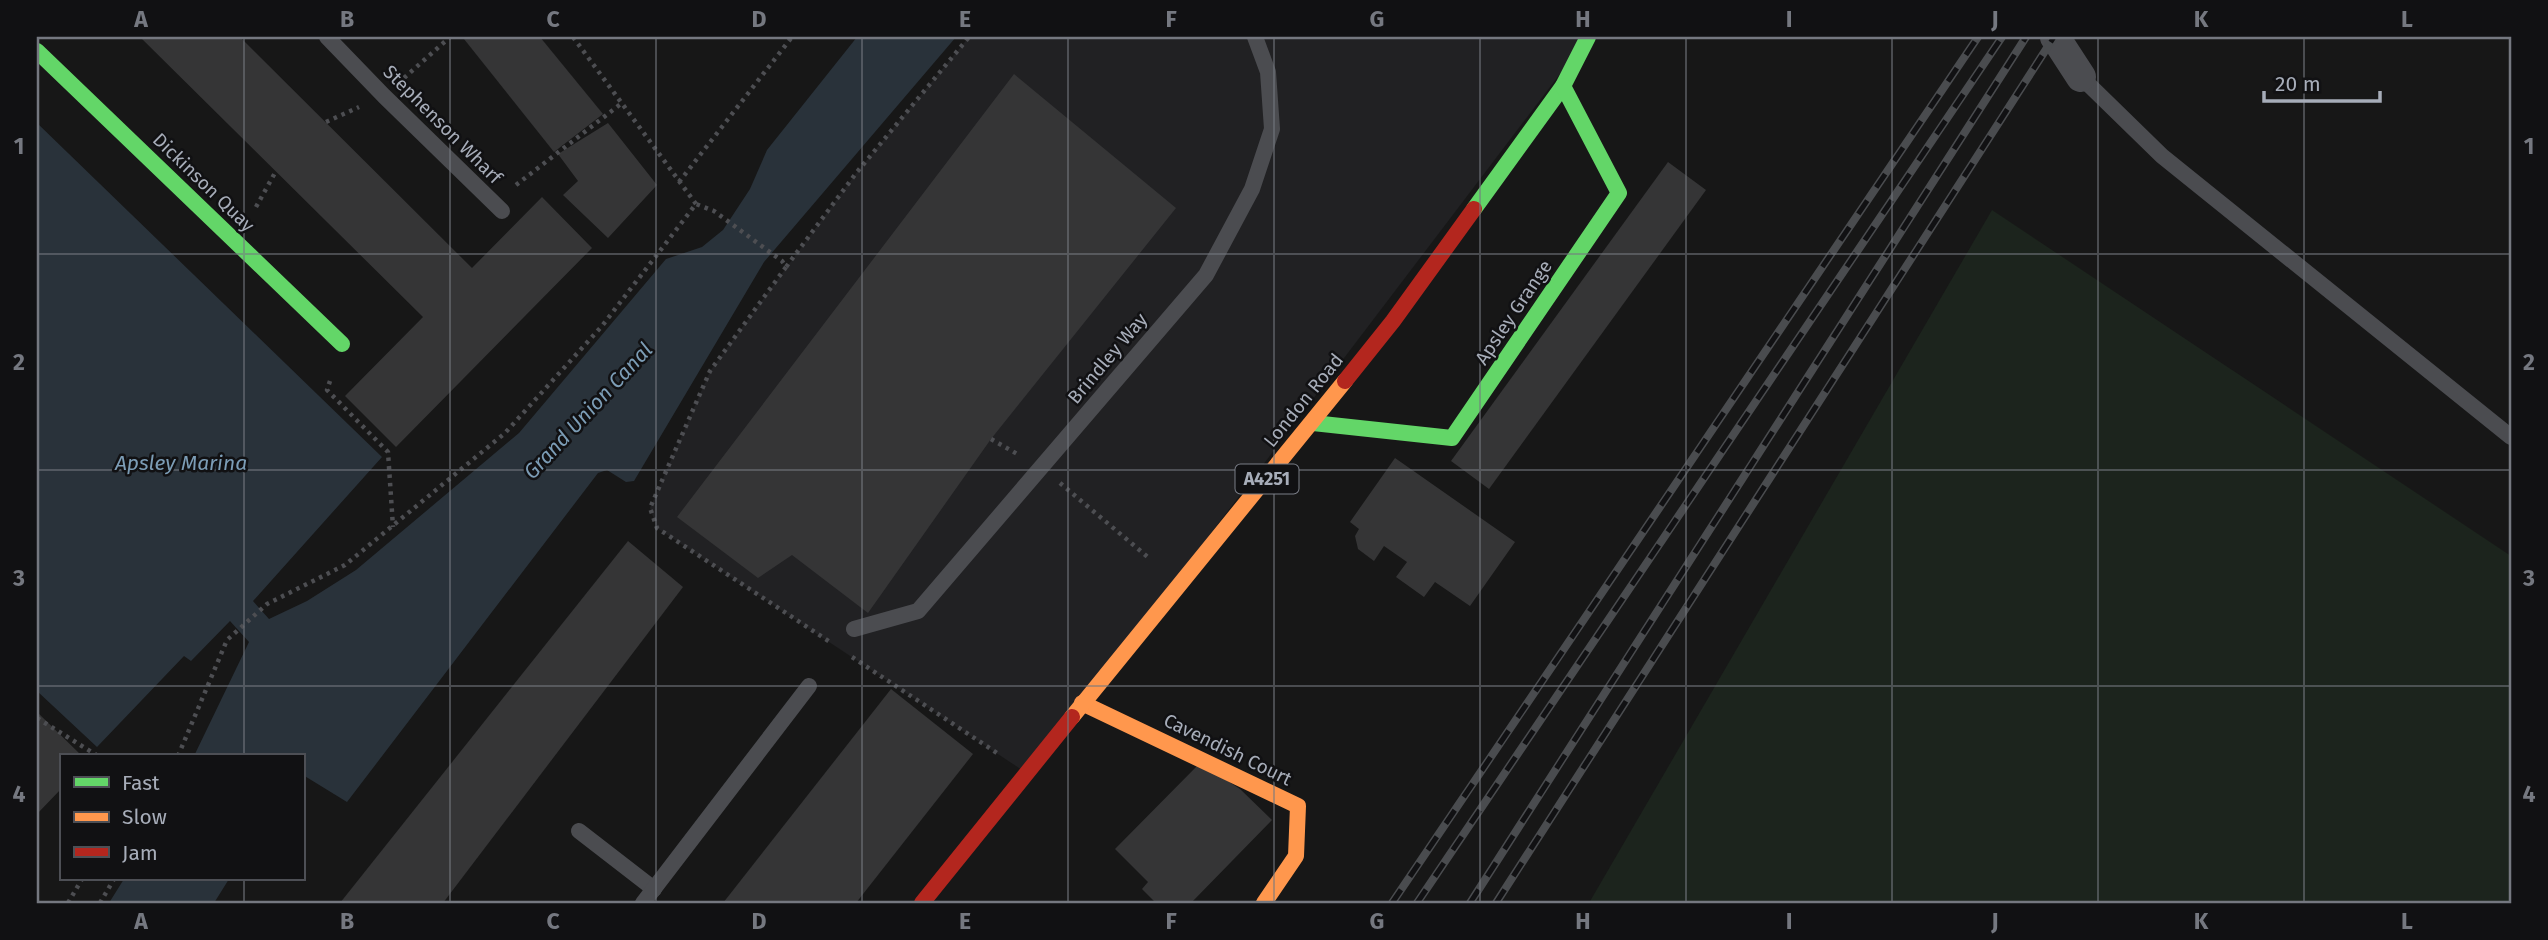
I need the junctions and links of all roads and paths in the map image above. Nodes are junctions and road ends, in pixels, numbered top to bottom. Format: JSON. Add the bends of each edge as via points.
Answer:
{"nodes":[{"id":1,"x":327,"y":37,"type":"edge"},
{"id":2,"x":573,"y":37,"type":"edge"},
{"id":3,"x":792,"y":37,"type":"edge"},
{"id":4,"x":969,"y":37,"type":"edge"},
{"id":5,"x":1255,"y":37,"type":"edge"},
{"id":6,"x":1588,"y":37,"type":"edge"},
{"id":7,"x":2055,"y":37,"type":"edge"},
{"id":8,"x":37,"y":51,"type":"edge"},
{"id":9,"x":2081,"y":76,"type":"joint"},
{"id":10,"x":1563,"y":86,"type":"junction"},
{"id":11,"x":622,"y":103,"type":"junction"},
{"id":12,"x":679,"y":183,"type":"junction"},
{"id":13,"x":696,"y":204,"type":"junction"},
{"id":14,"x":497,"y":207,"type":"joint"},
{"id":15,"x":786,"y":267,"type":"junction"},
{"id":16,"x":342,"y":344,"type":"joint"},
{"id":17,"x":1313,"y":423,"type":"junction"},
{"id":18,"x":2511,"y":437,"type":"edge"},
{"id":19,"x":991,"y":439,"type":"dead end"},
{"id":20,"x":1041,"y":467,"type":"junction"},
{"id":21,"x":393,"y":527,"type":"junction"},
{"id":22,"x":1180,"y":585,"type":"junction"},
{"id":23,"x":854,"y":629,"type":"dead end"},
{"id":24,"x":831,"y":643,"type":"dead end"},
{"id":25,"x":843,"y":651,"type":"dead end"},
{"id":26,"x":809,"y":686,"type":"dead end"},
{"id":27,"x":1082,"y":703,"type":"junction"},
{"id":28,"x":37,"y":718,"type":"edge"},
{"id":29,"x":95,"y":754,"type":"edge"},
{"id":30,"x":179,"y":754,"type":"edge"},
{"id":31,"x":1028,"y":774,"type":"junction"},
{"id":32,"x":579,"y":831,"type":"dead end"},
{"id":33,"x":113,"y":880,"type":"edge"},
{"id":34,"x":80,"y":881,"type":"edge"},
{"id":35,"x":654,"y":889,"type":"junction"},
{"id":36,"x":68,"y":903,"type":"edge"},
{"id":37,"x":100,"y":903,"type":"edge"},
{"id":38,"x":643,"y":903,"type":"edge"},
{"id":39,"x":922,"y":903,"type":"edge"},
{"id":40,"x":1264,"y":903,"type":"edge"}],
"edges":[{"from":1,"to":14,"type":"lane","name":"Stephenson Wharf"},
{"from":2,"to":11,"type":"path"},
{"from":3,"to":12,"type":"path"},
{"from":4,"to":15,"type":"path","via":[[857,172]]},
{"from":5,"to":20,"type":"lane","name":"Brindley Way","via":[[1268,72],[1272,128],[1252,189],[1206,275]]},
{"from":6,"to":10,"type":"street","name":"London Road","number":"A4251"},
{"from":7,"to":9,"type":"street"},
{"from":8,"to":16,"type":"street","name":"Dickinson Quay"},
{"from":9,"to":18,"type":"lane","via":[[2162,156]]},
{"from":10,"to":17,"type":"street","name":"London Road","number":"A4251"},
{"from":10,"to":17,"type":"street","name":"Apsley Grange","via":[[1619,193],[1452,438]]},
{"from":11,"to":12,"type":"path"},
{"from":11,"to":14,"type":"path"},
{"from":12,"to":13,"type":"path"},
{"from":13,"to":15,"type":"path","via":[[715,211]]},
{"from":13,"to":21,"type":"path","via":[[602,326],[505,433]]},
{"from":15,"to":24,"type":"path","via":[[710,371],[650,508],[657,528]]},
{"from":16,"to":21,"type":"path","via":[[327,390],[388,452]]},
{"from":17,"to":22,"type":"street","name":"London Road","number":"A4251"},
{"from":19,"to":20,"type":"path"},
{"from":20,"to":22,"type":"path"},
{"from":20,"to":23,"type":"lane","name":"Brindley Way","via":[[918,611]]},
{"from":21,"to":30,"type":"path","via":[[345,565],[267,604],[227,640]]},
{"from":22,"to":27,"type":"street","name":"London Road","number":"A4251"},
{"from":25,"to":31,"type":"path"},
{"from":26,"to":35,"type":"lane"},
{"from":27,"to":31,"type":"street","name":"London Road","number":"A4251"},
{"from":27,"to":40,"type":"street","name":"Cavendish Court","via":[[1298,806],[1296,856]]},
{"from":28,"to":29,"type":"path"},
{"from":31,"to":39,"type":"street","name":"London Road","number":"A4251"},
{"from":32,"to":35,"type":"lane"},
{"from":33,"to":37,"type":"path"},
{"from":34,"to":36,"type":"path"},
{"from":35,"to":38,"type":"lane"}]}
